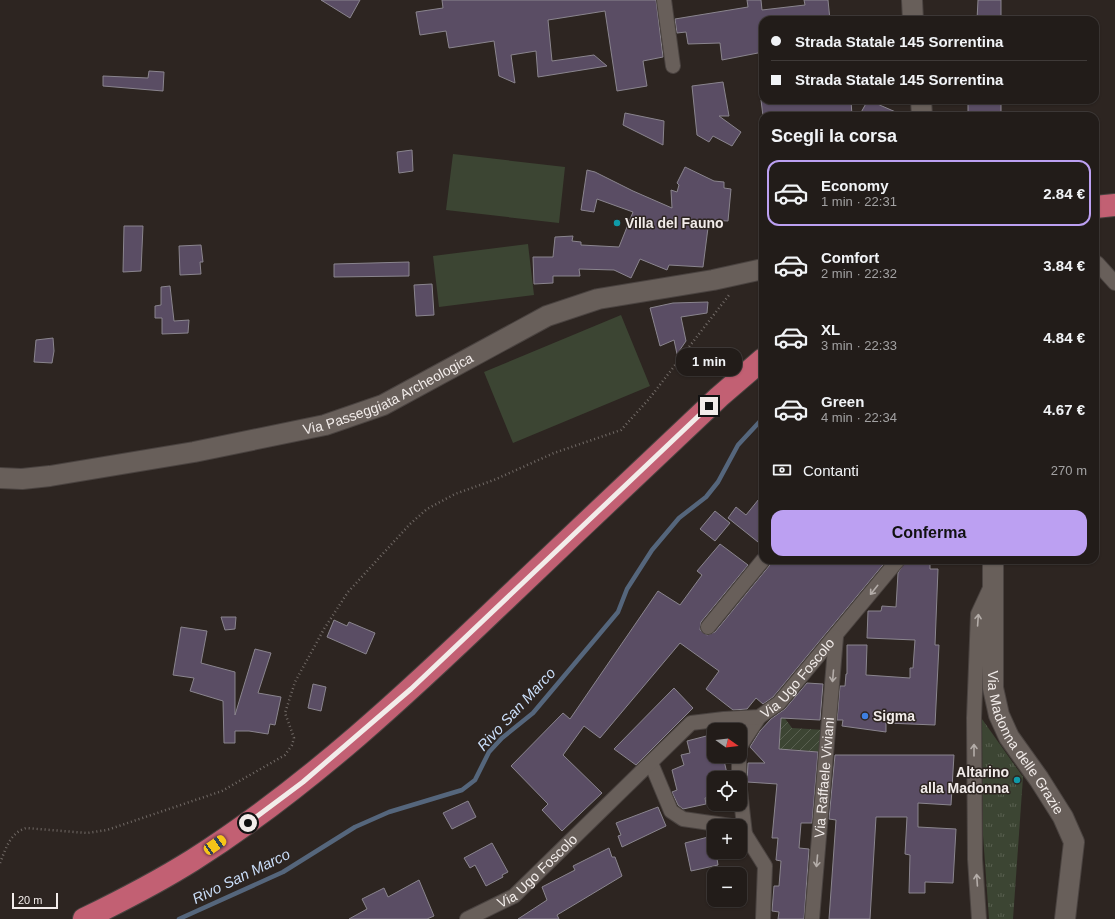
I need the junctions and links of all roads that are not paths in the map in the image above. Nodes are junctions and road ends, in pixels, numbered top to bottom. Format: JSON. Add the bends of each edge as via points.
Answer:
{"nodes":[{"id":1,"x":664,"y":0,"type":"edge"},
{"id":2,"x":912,"y":0,"type":"edge"},
{"id":3,"x":914,"y":16,"type":"edge"},
{"id":4,"x":673,"y":66,"type":"dead end"},
{"id":5,"x":1115,"y":204,"type":"edge"},
{"id":6,"x":1099,"y":206,"type":"edge"},
{"id":7,"x":1099,"y":265,"type":"edge"},
{"id":8,"x":759,"y":271,"type":"edge"},
{"id":9,"x":1115,"y":283,"type":"edge"},
{"id":10,"x":759,"y":362,"type":"edge"},
{"id":11,"x":0,"y":478,"type":"edge"},
{"id":12,"x":760,"y":564,"type":"edge"},
{"id":13,"x":895,"y":564,"type":"edge"},
{"id":14,"x":993,"y":564,"type":"edge"},
{"id":15,"x":994,"y":580,"type":"junction"},
{"id":16,"x":708,"y":627,"type":"dead end"},
{"id":17,"x":836,"y":637,"type":"junction"},
{"id":18,"x":759,"y":717,"type":"junction"},
{"id":19,"x":747,"y":735,"type":"edge"},
{"id":20,"x":651,"y":763,"type":"junction"},
{"id":21,"x":707,"y":822,"type":"edge"},
{"id":22,"x":747,"y":839,"type":"edge"},
{"id":23,"x":84,"y":919,"type":"edge"},
{"id":24,"x":467,"y":919,"type":"edge"},
{"id":25,"x":763,"y":919,"type":"edge"},
{"id":26,"x":812,"y":919,"type":"edge"},
{"id":27,"x":979,"y":919,"type":"edge"},
{"id":28,"x":1065,"y":919,"type":"edge"}],
"edges":[{"from":1,"to":4,"type":"street"},
{"from":2,"to":3,"type":"street"},
{"from":5,"to":6,"type":"highway"},
{"from":7,"to":9,"type":"street"},
{"from":8,"to":11,"type":"street","name":"Via Passeggiata Archeologica","via":[[598,300],[547,316],[383,405],[325,425],[194,452],[22,479]]},
{"from":10,"to":23,"type":"highway","via":[[719,397],[411,689],[315,772],[248,823],[193,860],[136,894]]},
{"from":12,"to":16,"type":"street"},
{"from":13,"to":17,"type":"street","name":"Via Ugo Foscolo","one_way":true},
{"from":14,"to":15,"type":"street","name":"Via Madonna delle Grazie"},
{"from":27,"to":15,"type":"street","one_way":true,"via":[[975,859],[974,734],[978,614]]},
{"from":15,"to":28,"type":"street","name":"Via Madonna delle Grazie","via":[[993,688],[999,716],[1009,737],[1062,817],[1074,842]]},
{"from":17,"to":18,"type":"street","name":"Via Ugo Foscolo","via":[[779,703]]},
{"from":17,"to":26,"type":"street","name":"Via Raffaele Viviani","one_way":true},
{"from":18,"to":19,"type":"street"},
{"from":18,"to":20,"type":"street","name":"Via Ugo Foscolo","via":[[691,723]]},
{"from":20,"to":21,"type":"street","via":[[670,811],[683,819]]},
{"from":20,"to":24,"type":"street","name":"Via Ugo Foscolo","via":[[514,896]]},
{"from":22,"to":25,"type":"street","via":[[765,866]]}]}
